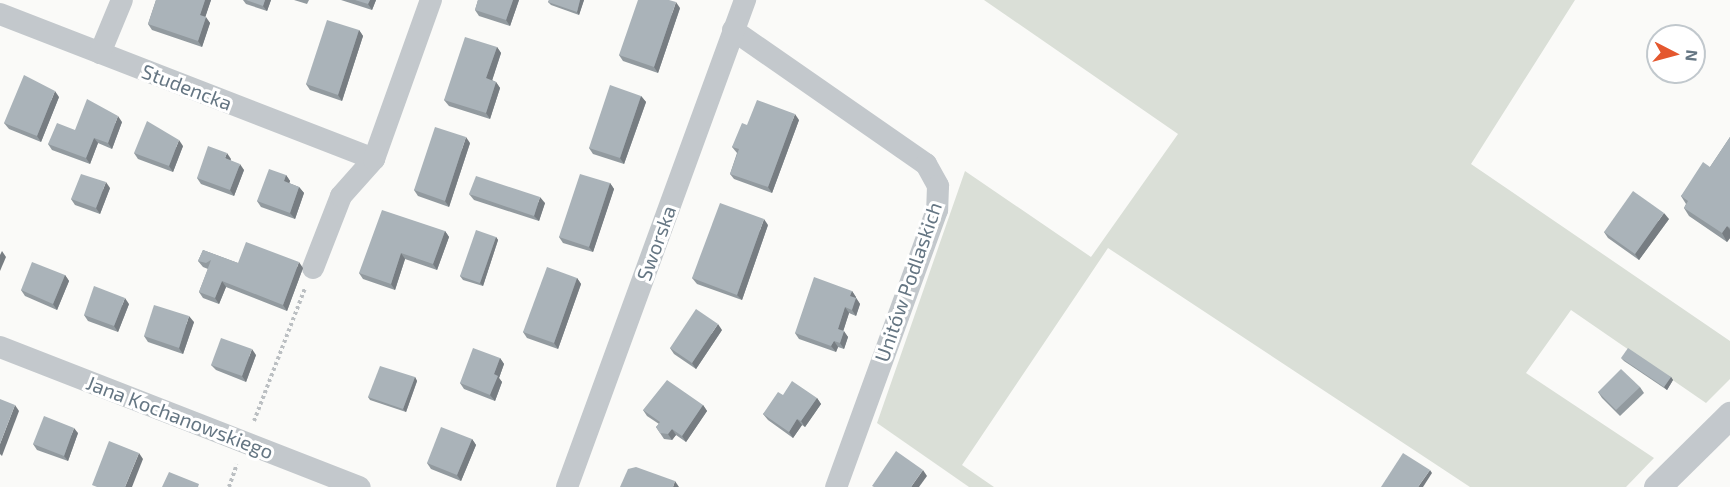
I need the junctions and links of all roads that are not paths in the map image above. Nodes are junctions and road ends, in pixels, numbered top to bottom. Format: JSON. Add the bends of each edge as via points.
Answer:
{"nodes":[{"id":1,"x":122,"y":0,"type":"edge"},
{"id":2,"x":431,"y":0,"type":"edge"},
{"id":3,"x":745,"y":0,"type":"edge"},
{"id":4,"x":0,"y":14,"type":"edge"},
{"id":5,"x":734,"y":30,"type":"junction"},
{"id":6,"x":100,"y":53,"type":"junction"},
{"id":7,"x":374,"y":159,"type":"junction"},
{"id":8,"x":313,"y":268,"type":"road end"},
{"id":9,"x":0,"y":347,"type":"edge"},
{"id":10,"x":1730,"y":415,"type":"edge"},
{"id":11,"x":360,"y":487,"type":"edge"},
{"id":12,"x":567,"y":487,"type":"edge"},
{"id":13,"x":836,"y":487,"type":"edge"},
{"id":14,"x":1657,"y":487,"type":"edge"}],
"edges":[{"from":1,"to":6,"type":"street"},
{"from":2,"to":7,"type":"street"},
{"from":3,"to":5,"type":"street","name":"Sworska"},
{"from":4,"to":6,"type":"street","name":"Studencka"},
{"from":5,"to":12,"type":"street","name":"Sworska"},
{"from":5,"to":13,"type":"street","name":"Unitów Podlaskich","via":[[926,164],[938,186],[937,210]]},
{"from":6,"to":7,"type":"street","name":"Studencka"},
{"from":7,"to":8,"type":"street","via":[[341,196]]},
{"from":9,"to":11,"type":"street","name":"Jana Kochanowskiego"},
{"from":10,"to":14,"type":"street"}]}
